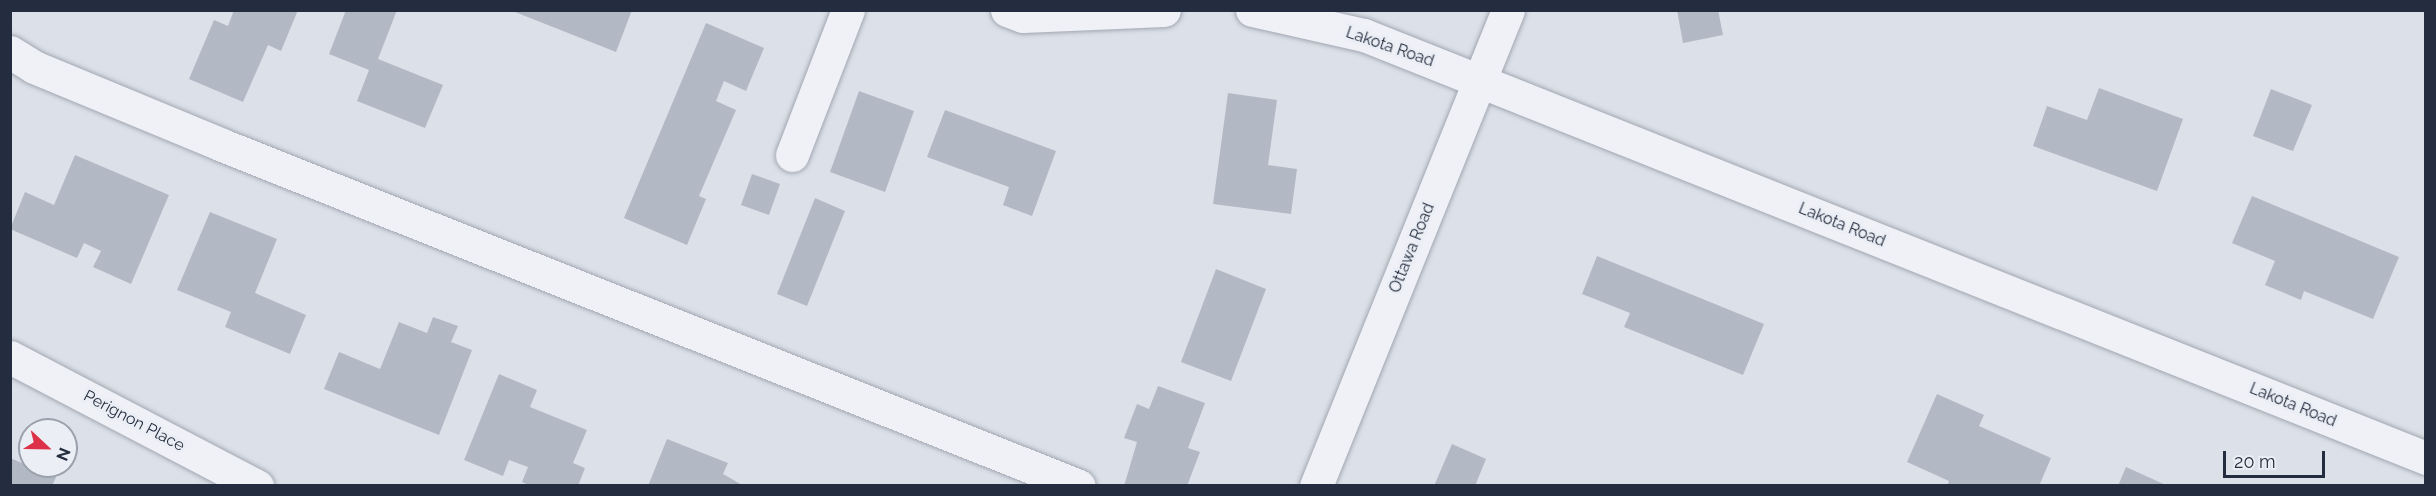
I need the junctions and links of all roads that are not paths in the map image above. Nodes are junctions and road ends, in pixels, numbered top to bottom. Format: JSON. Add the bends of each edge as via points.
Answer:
{"nodes":[{"id":1,"x":848,"y":10,"type":"edge"},
{"id":2,"x":1007,"y":10,"type":"edge"},
{"id":3,"x":1164,"y":10,"type":"edge"},
{"id":4,"x":1252,"y":10,"type":"edge"},
{"id":5,"x":1508,"y":10,"type":"edge"},
{"id":6,"x":10,"y":52,"type":"edge"},
{"id":7,"x":1481,"y":81,"type":"junction"},
{"id":8,"x":792,"y":155,"type":"dead end"},
{"id":9,"x":10,"y":357,"type":"edge"},
{"id":10,"x":2426,"y":458,"type":"edge"},
{"id":11,"x":256,"y":486,"type":"edge"},
{"id":12,"x":1079,"y":486,"type":"edge"},
{"id":13,"x":1316,"y":486,"type":"edge"}],
"edges":[{"from":1,"to":8,"type":"street"},
{"from":2,"to":3,"type":"street","via":[[1023,16]]},
{"from":4,"to":7,"type":"street","name":"Lakota Road","via":[[1364,35]]},
{"from":5,"to":7,"type":"street","name":"Ottawa Road"},
{"from":6,"to":12,"type":"street","via":[[34,67],[189,131]]},
{"from":7,"to":10,"type":"street","name":"Lakota Road"},
{"from":7,"to":13,"type":"street","name":"Ottawa Road"},
{"from":9,"to":11,"type":"street","name":"Perignon Place"}]}
